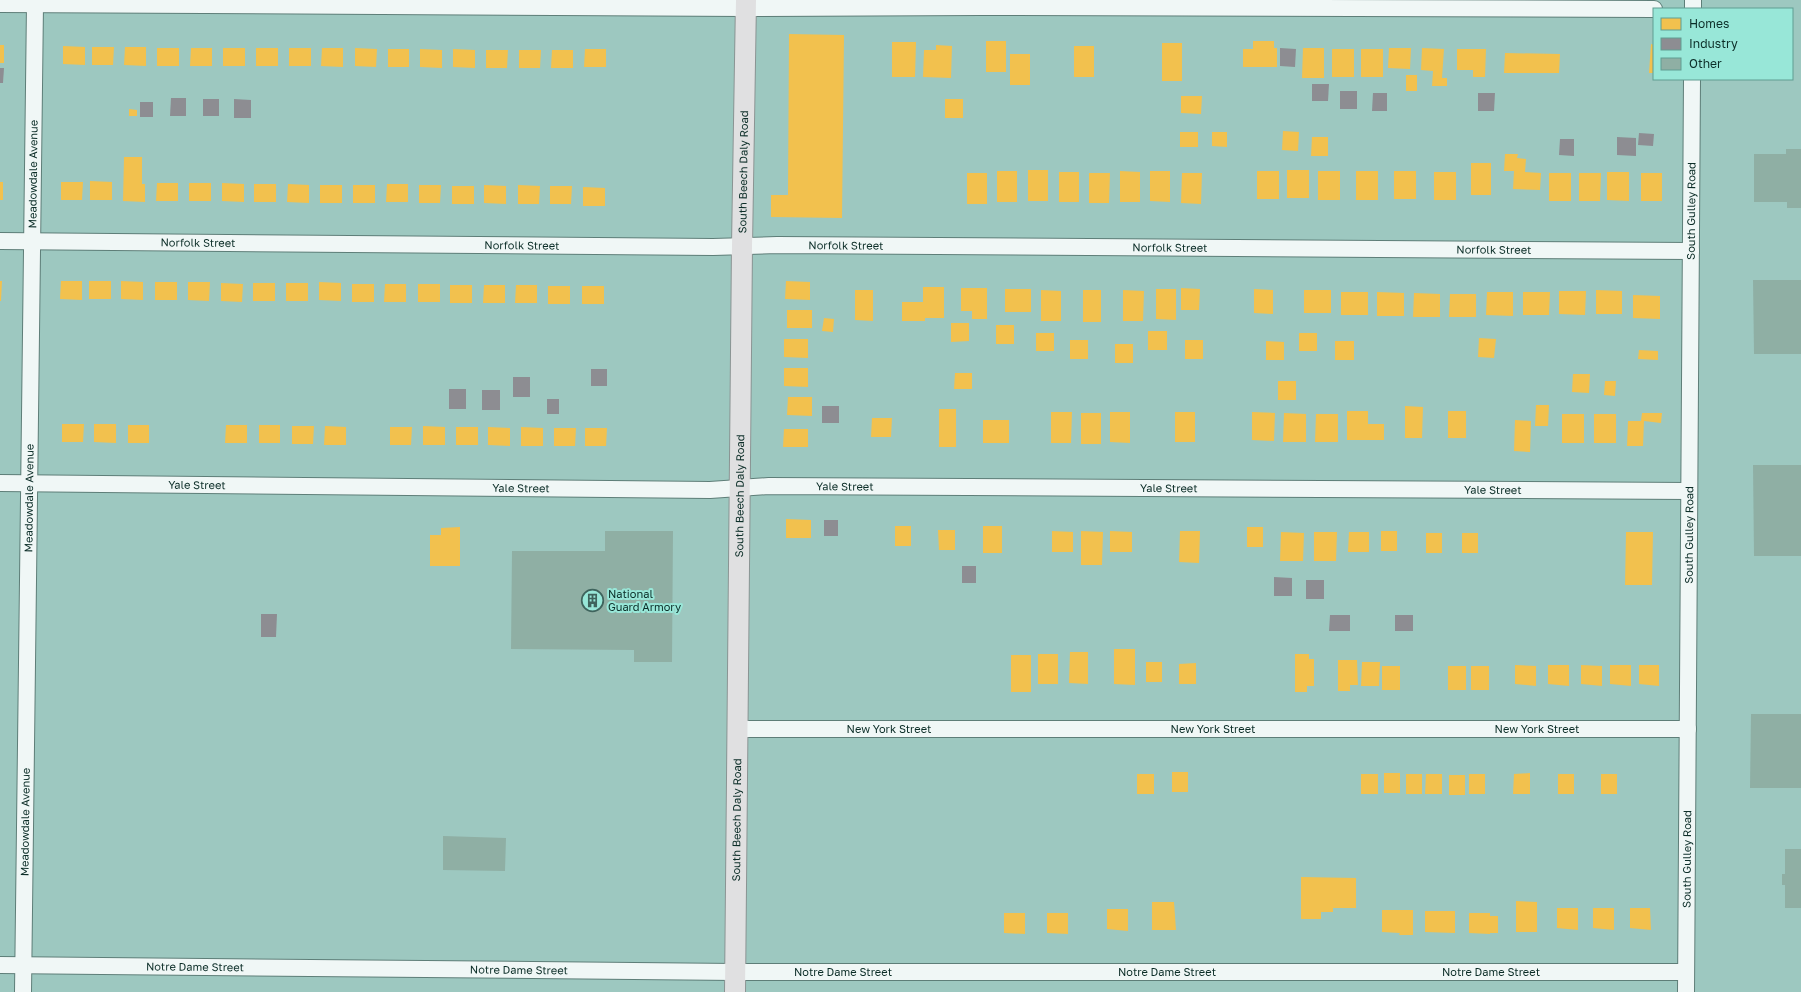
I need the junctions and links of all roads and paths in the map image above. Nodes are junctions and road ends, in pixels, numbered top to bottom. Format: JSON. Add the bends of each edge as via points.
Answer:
{"nodes":[{"id":1,"x":143,"y":2,"type":"edge"},
{"id":2,"x":0,"y":4,"type":"edge"},
{"id":3,"x":35,"y":4,"type":"junction"},
{"id":4,"x":746,"y":4,"type":"edge"},
{"id":5,"x":1653,"y":9,"type":"edge"},
{"id":6,"x":1692,"y":80,"type":"edge"},
{"id":7,"x":0,"y":241,"type":"edge"},
{"id":8,"x":31,"y":242,"type":"junction"},
{"id":9,"x":742,"y":246,"type":"junction"},
{"id":10,"x":1691,"y":251,"type":"junction"},
{"id":11,"x":0,"y":483,"type":"edge"},
{"id":12,"x":30,"y":483,"type":"junction"},
{"id":13,"x":740,"y":489,"type":"junction"},
{"id":14,"x":1689,"y":491,"type":"junction"},
{"id":15,"x":738,"y":729,"type":"junction"},
{"id":16,"x":1688,"y":729,"type":"junction"},
{"id":17,"x":0,"y":964,"type":"edge"},
{"id":18,"x":24,"y":965,"type":"junction"},
{"id":19,"x":735,"y":972,"type":"junction"},
{"id":20,"x":1686,"y":972,"type":"junction"},
{"id":21,"x":23,"y":992,"type":"edge"},
{"id":22,"x":735,"y":992,"type":"edge"},
{"id":23,"x":1686,"y":992,"type":"edge"}],
"edges":[{"from":1,"to":3,"type":"street"},
{"from":1,"to":4,"type":"street"},
{"from":2,"to":3,"type":"street"},
{"from":3,"to":8,"type":"street","name":"Meadowdale Avenue"},
{"from":4,"to":5,"type":"street"},
{"from":4,"to":9,"type":"main road","name":"South Beech Daly Road"},
{"from":6,"to":10,"type":"street","name":"South Gulley Road"},
{"from":7,"to":8,"type":"street","name":"Norfolk Street"},
{"from":8,"to":9,"type":"street","name":"Norfolk Street"},
{"from":8,"to":12,"type":"street","name":"Meadowdale Avenue"},
{"from":9,"to":10,"type":"street","name":"Norfolk Street"},
{"from":9,"to":13,"type":"main road","name":"South Beech Daly Road"},
{"from":10,"to":14,"type":"street","name":"South Gulley Road"},
{"from":11,"to":12,"type":"street","name":"Yale Street"},
{"from":12,"to":13,"type":"street","name":"Yale Street"},
{"from":12,"to":18,"type":"street","name":"Meadowdale Avenue"},
{"from":13,"to":14,"type":"street","name":"Yale Street","via":[[777,486]]},
{"from":13,"to":15,"type":"main road","name":"South Beech Daly Road"},
{"from":14,"to":16,"type":"street","name":"South Gulley Road"},
{"from":15,"to":16,"type":"street","name":"New York Street"},
{"from":15,"to":19,"type":"main road","name":"South Beech Daly Road"},
{"from":16,"to":20,"type":"street","name":"South Gulley Road"},
{"from":17,"to":18,"type":"street","name":"Notre Dame Street"},
{"from":18,"to":19,"type":"street","name":"Notre Dame Street"},
{"from":18,"to":21,"type":"street","name":"Meadowdale Avenue"},
{"from":19,"to":20,"type":"street","name":"Notre Dame Street"},
{"from":19,"to":22,"type":"main road","name":"South Beech Daly Road"},
{"from":20,"to":23,"type":"street","name":"South Gulley Road"}]}
